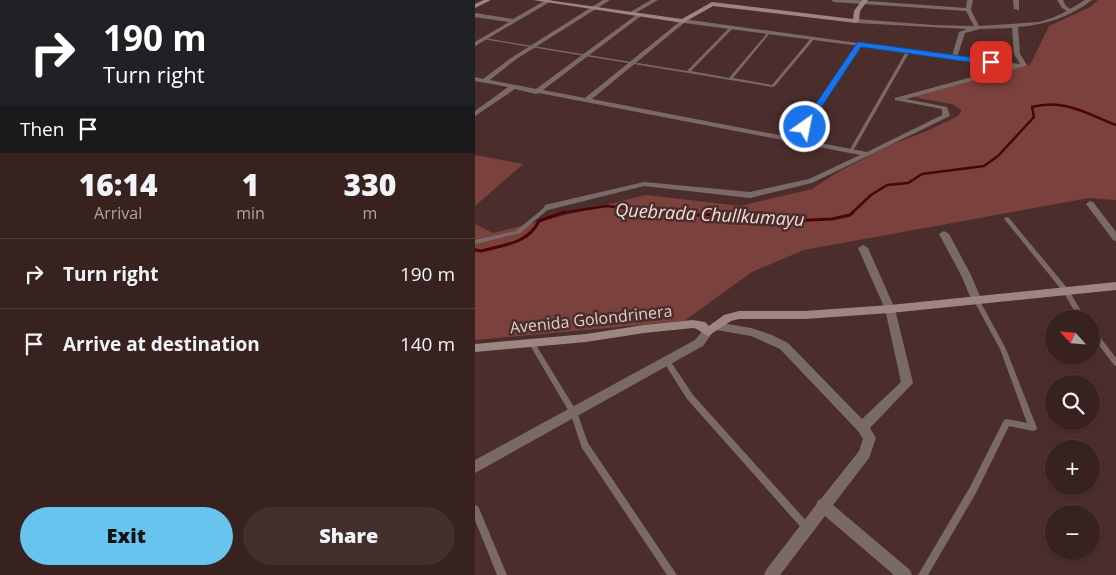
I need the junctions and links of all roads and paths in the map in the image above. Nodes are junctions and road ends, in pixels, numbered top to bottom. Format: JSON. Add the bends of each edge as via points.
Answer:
{"nodes":[{"id":1,"x":488,"y":0,"type":"edge"},
{"id":2,"x":536,"y":0,"type":"edge"},
{"id":3,"x":607,"y":0,"type":"edge"},
{"id":4,"x":655,"y":0,"type":"edge"},
{"id":5,"x":834,"y":0,"type":"edge"},
{"id":6,"x":970,"y":0,"type":"edge"},
{"id":7,"x":1017,"y":0,"type":"edge"},
{"id":8,"x":1060,"y":0,"type":"edge"},
{"id":9,"x":1089,"y":0,"type":"edge"},
{"id":10,"x":548,"y":1,"type":"edge"},
{"id":11,"x":714,"y":2,"type":"edge"},
{"id":12,"x":864,"y":2,"type":"edge"},
{"id":13,"x":475,"y":6,"type":"edge"},
{"id":14,"x":593,"y":7,"type":"junction"},
{"id":15,"x":1017,"y":9,"type":"dead end"},
{"id":16,"x":968,"y":10,"type":"junction"},
{"id":17,"x":1070,"y":11,"type":"junction"},
{"id":18,"x":631,"y":14,"type":"junction"},
{"id":19,"x":475,"y":15,"type":"edge"},
{"id":20,"x":639,"y":15,"type":"junction"},
{"id":21,"x":513,"y":21,"type":"junction"},
{"id":22,"x":683,"y":21,"type":"junction"},
{"id":23,"x":856,"y":21,"type":"junction"},
{"id":24,"x":731,"y":26,"type":"junction"},
{"id":25,"x":1015,"y":26,"type":"junction"},
{"id":26,"x":978,"y":28,"type":"junction"},
{"id":27,"x":769,"y":32,"type":"junction"},
{"id":28,"x":484,"y":38,"type":"junction"},
{"id":29,"x":813,"y":38,"type":"junction"},
{"id":30,"x":475,"y":44,"type":"edge"},
{"id":31,"x":859,"y":44,"type":"junction"},
{"id":32,"x":535,"y":47,"type":"junction"},
{"id":33,"x":908,"y":51,"type":"junction"},
{"id":34,"x":583,"y":55,"type":"junction"},
{"id":35,"x":954,"y":58,"type":"junction"},
{"id":36,"x":634,"y":62,"type":"junction"},
{"id":37,"x":1024,"y":65,"type":"junction"},
{"id":38,"x":689,"y":71,"type":"junction"},
{"id":39,"x":731,"y":78,"type":"junction"},
{"id":40,"x":475,"y":79,"type":"edge"},
{"id":41,"x":484,"y":81,"type":"junction"},
{"id":42,"x":513,"y":87,"type":"junction"},
{"id":43,"x":536,"y":92,"type":"junction"},
{"id":44,"x":586,"y":101,"type":"junction"},
{"id":45,"x":475,"y":114,"type":"edge"},
{"id":46,"x":796,"y":140,"type":"junction"},
{"id":47,"x":851,"y":151,"type":"junction"},
{"id":48,"x":867,"y":154,"type":"junction"},
{"id":49,"x":1090,"y":204,"type":"dead end"},
{"id":50,"x":548,"y":207,"type":"joint"},
{"id":51,"x":1007,"y":219,"type":"dead end"},
{"id":52,"x":944,"y":234,"type":"dead end"},
{"id":53,"x":1116,"y":238,"type":"edge"},
{"id":54,"x":475,"y":242,"type":"edge"},
{"id":55,"x":863,"y":248,"type":"dead end"},
{"id":56,"x":1116,"y":286,"type":"edge"},
{"id":57,"x":1066,"y":291,"type":"junction"},
{"id":58,"x":977,"y":301,"type":"junction"},
{"id":59,"x":890,"y":309,"type":"junction"},
{"id":60,"x":1078,"y":310,"type":"edge"},
{"id":61,"x":712,"y":329,"type":"junction"},
{"id":62,"x":531,"y":342,"type":"junction"},
{"id":63,"x":1100,"y":342,"type":"edge"},
{"id":64,"x":475,"y":348,"type":"edge"},
{"id":65,"x":667,"y":361,"type":"junction"},
{"id":66,"x":1116,"y":363,"type":"edge"},
{"id":67,"x":574,"y":414,"type":"junction"},
{"id":68,"x":862,"y":427,"type":"junction"},
{"id":69,"x":475,"y":467,"type":"edge"},
{"id":70,"x":823,"y":505,"type":"junction"},
{"id":71,"x":475,"y":509,"type":"edge"},
{"id":72,"x":807,"y":528,"type":"junction"},
{"id":73,"x":501,"y":575,"type":"edge"},
{"id":74,"x":672,"y":575,"type":"edge"},
{"id":75,"x":771,"y":575,"type":"edge"},
{"id":76,"x":905,"y":575,"type":"edge"},
{"id":77,"x":923,"y":575,"type":"edge"}],
"edges":[{"from":1,"to":13,"type":"street"},
{"from":2,"to":10,"type":"street"},
{"from":3,"to":14,"type":"street"},
{"from":4,"to":18,"type":"street"},
{"from":5,"to":12,"type":"street"},
{"from":6,"to":16,"type":"street"},
{"from":7,"to":15,"type":"street"},
{"from":8,"to":17,"type":"street"},
{"from":9,"to":17,"type":"street"},
{"from":10,"to":14,"type":"street"},
{"from":10,"to":21,"type":"street"},
{"from":11,"to":22,"type":"street"},
{"from":11,"to":23,"type":"street"},
{"from":12,"to":16,"type":"street","via":[[903,10]]},
{"from":12,"to":23,"type":"street","via":[[857,11]]},
{"from":14,"to":18,"type":"street"},
{"from":14,"to":32,"type":"street"},
{"from":16,"to":26,"type":"street"},
{"from":17,"to":25,"type":"street","via":[[1050,21]]},
{"from":18,"to":20,"type":"street"},
{"from":19,"to":21,"type":"street"},
{"from":20,"to":22,"type":"street"},
{"from":20,"to":34,"type":"street"},
{"from":21,"to":28,"type":"street"},
{"from":22,"to":24,"type":"street"},
{"from":22,"to":36,"type":"street"},
{"from":23,"to":26,"type":"street"},
{"from":24,"to":27,"type":"street"},
{"from":24,"to":38,"type":"lane"},
{"from":25,"to":26,"type":"street"},
{"from":25,"to":37,"type":"street","via":[[1017,54]]},
{"from":26,"to":35,"type":"street","via":[[962,32]]},
{"from":27,"to":29,"type":"street"},
{"from":27,"to":39,"type":"lane"},
{"from":28,"to":30,"type":"street"},
{"from":28,"to":32,"type":"lane"},
{"from":29,"to":31,"type":"street"},
{"from":29,"to":39,"type":"lane","via":[[773,86]]},
{"from":31,"to":33,"type":"street"},
{"from":31,"to":46,"type":"lane"},
{"from":32,"to":34,"type":"lane"},
{"from":32,"to":41,"type":"street"},
{"from":33,"to":35,"type":"street"},
{"from":33,"to":47,"type":"lane"},
{"from":34,"to":36,"type":"lane"},
{"from":34,"to":43,"type":"street"},
{"from":35,"to":37,"type":"street"},
{"from":36,"to":38,"type":"lane"},
{"from":36,"to":44,"type":"street"},
{"from":37,"to":48,"type":"street","via":[[897,99],[945,108],[946,116]]},
{"from":38,"to":39,"type":"lane"},
{"from":40,"to":41,"type":"street"},
{"from":41,"to":42,"type":"street"},
{"from":42,"to":43,"type":"street"},
{"from":42,"to":45,"type":"street"},
{"from":43,"to":44,"type":"street"},
{"from":44,"to":46,"type":"street"},
{"from":46,"to":47,"type":"street"},
{"from":47,"to":48,"type":"street"},
{"from":48,"to":50,"type":"street","via":[[812,180],[750,195],[644,184]]},
{"from":49,"to":53,"type":"street"},
{"from":50,"to":54,"type":"lane","via":[[518,232]]},
{"from":51,"to":57,"type":"lane"},
{"from":52,"to":58,"type":"street"},
{"from":55,"to":59,"type":"street"},
{"from":56,"to":57,"type":"street"},
{"from":57,"to":58,"type":"street"},
{"from":57,"to":60,"type":"lane"},
{"from":58,"to":59,"type":"street"},
{"from":58,"to":77,"type":"lane","via":[[1003,349],[1033,428],[1007,422],[973,490]]},
{"from":59,"to":61,"type":"street","via":[[805,315],[739,315]]},
{"from":59,"to":68,"type":"street","via":[[907,384]]},
{"from":61,"to":62,"type":"street","name":"Avenida Golondrinera","via":[[693,324]]},
{"from":61,"to":65,"type":"street","via":[[699,343]]},
{"from":61,"to":68,"type":"street","via":[[750,330],[783,346]]},
{"from":62,"to":64,"type":"street","name":"Avenida Golondrinera"},
{"from":62,"to":67,"type":"lane"},
{"from":63,"to":66,"type":"lane"},
{"from":65,"to":67,"type":"street"},
{"from":65,"to":72,"type":"lane","via":[[690,397]]},
{"from":67,"to":69,"type":"street"},
{"from":67,"to":74,"type":"lane","via":[[585,445]]},
{"from":68,"to":70,"type":"street","via":[[870,438],[863,454]]},
{"from":70,"to":72,"type":"street"},
{"from":70,"to":76,"type":"street"},
{"from":71,"to":73,"type":"lane"},
{"from":72,"to":75,"type":"street"}]}
